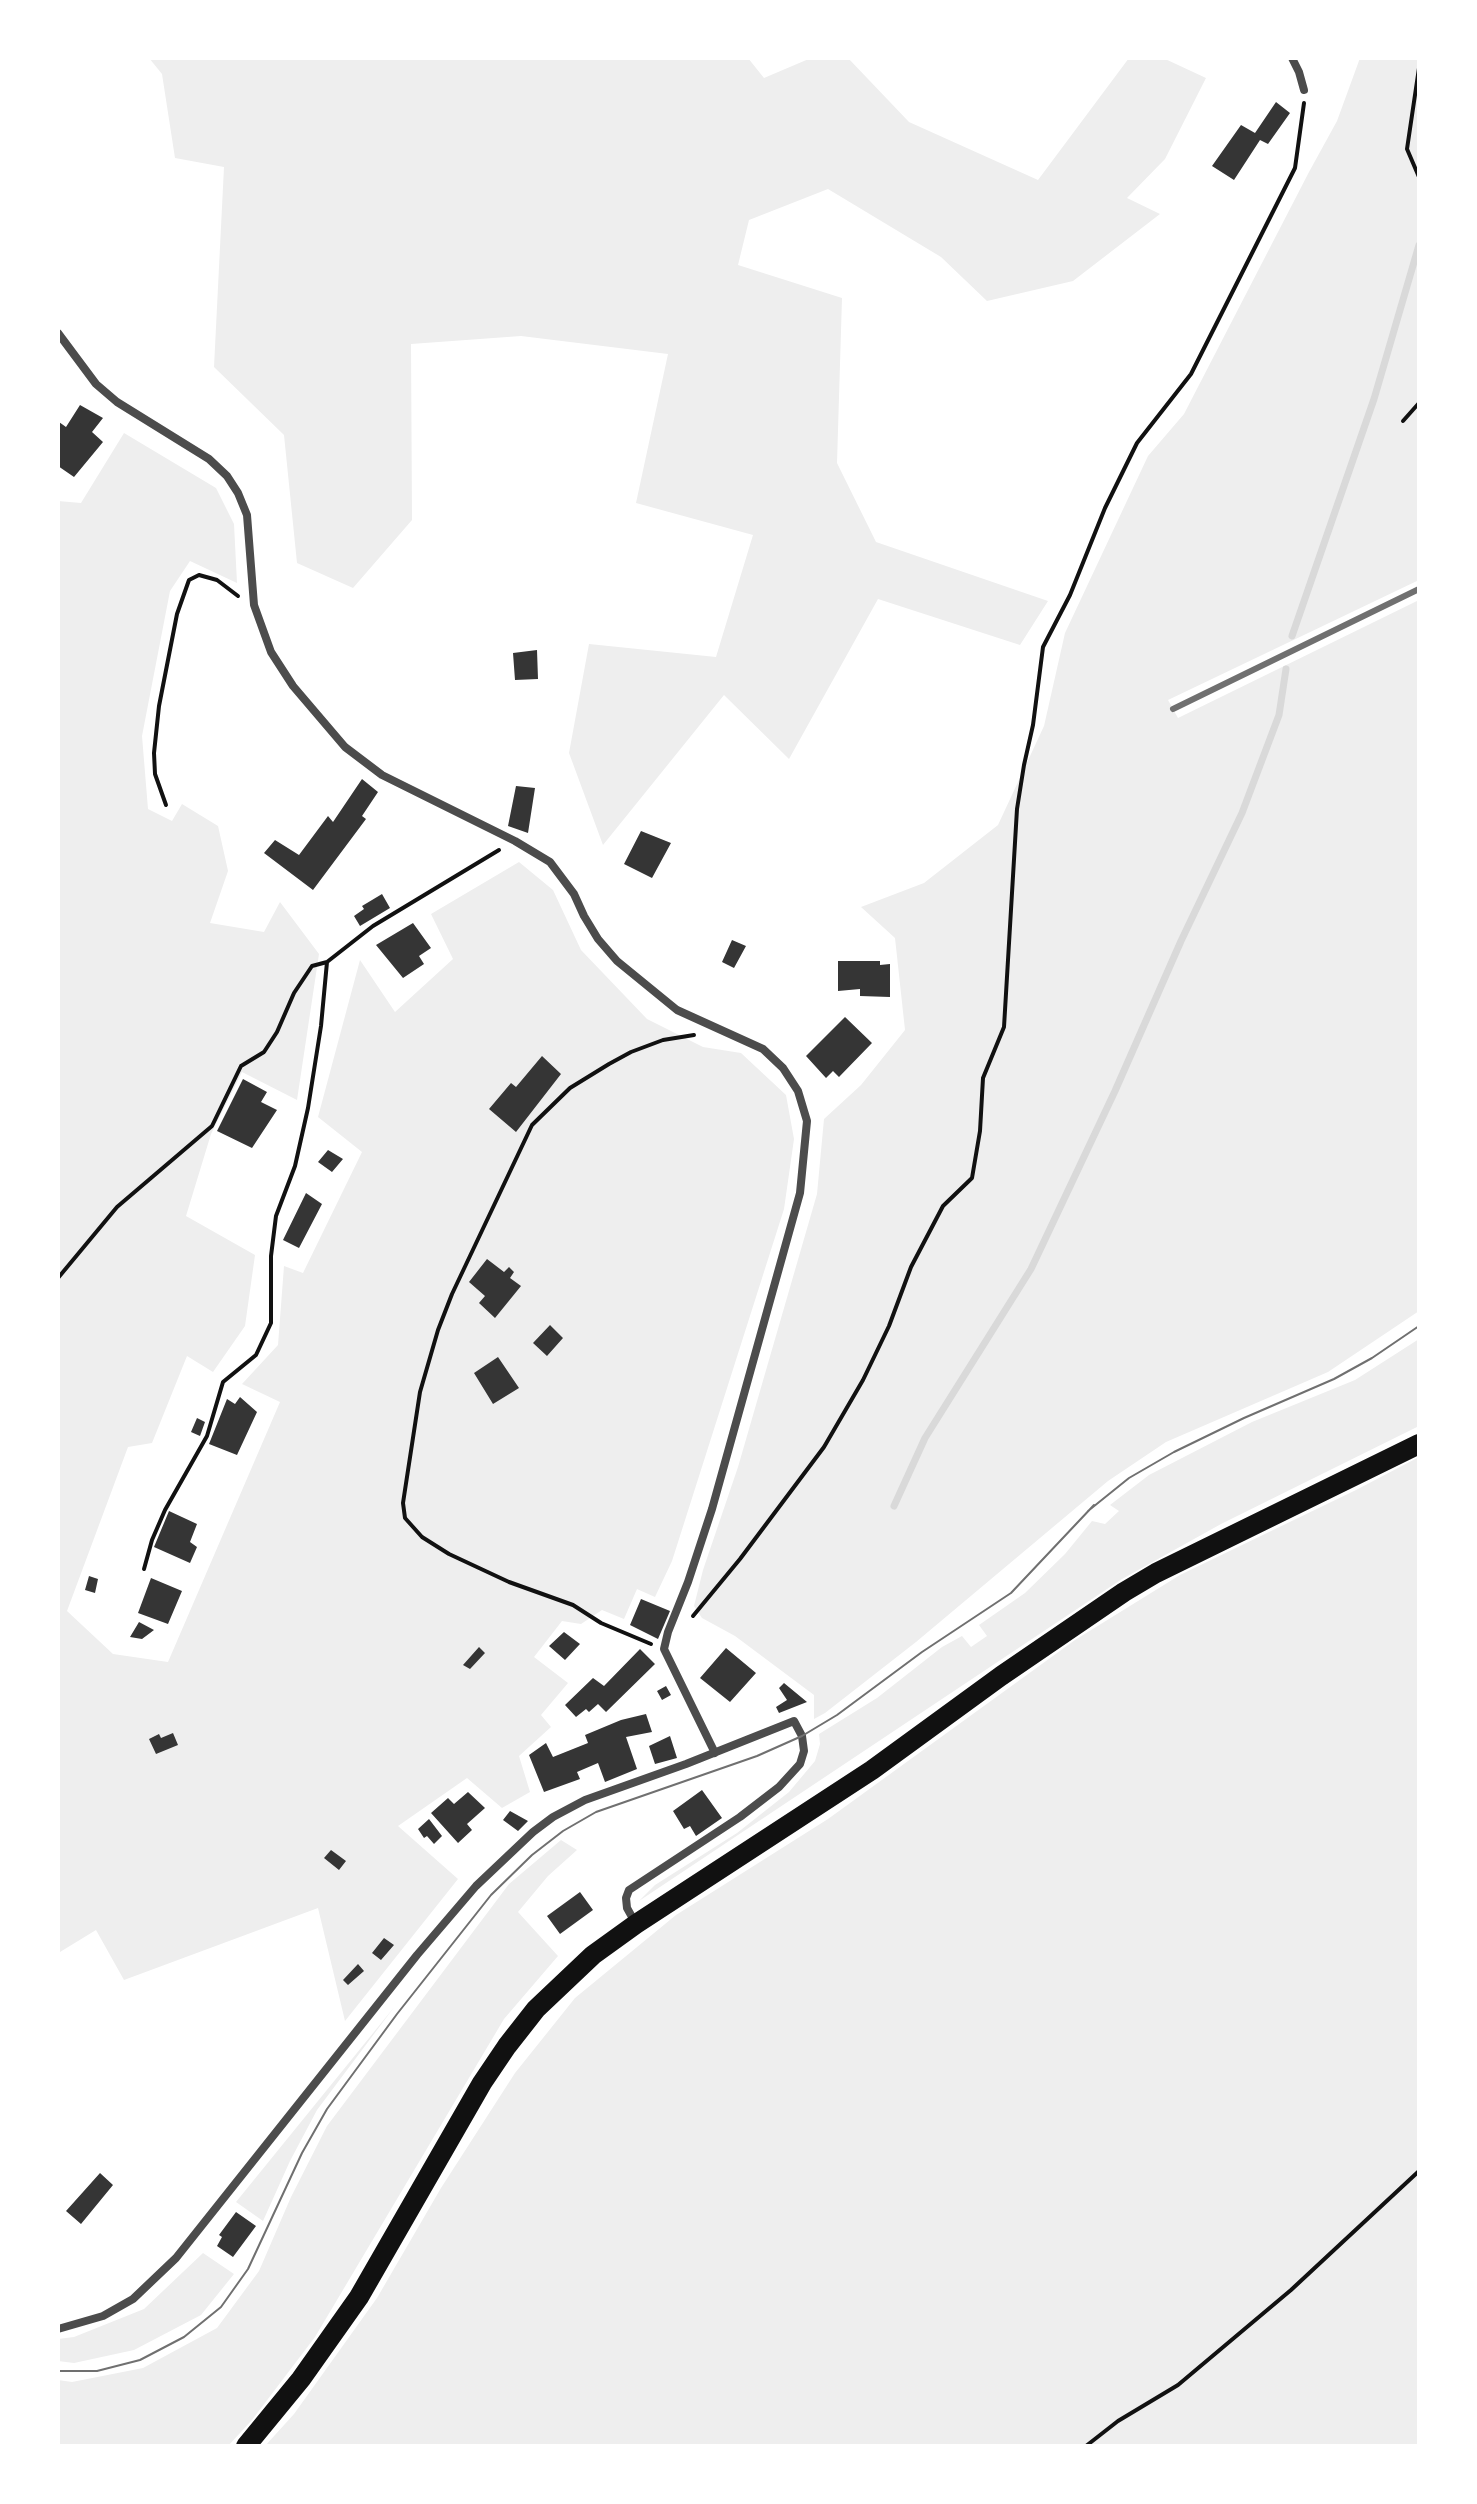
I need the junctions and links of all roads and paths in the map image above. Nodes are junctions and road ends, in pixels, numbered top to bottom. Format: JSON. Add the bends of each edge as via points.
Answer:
{"nodes":[{"id":1,"x":1292,"y":58,"type":"edge"},
{"id":2,"x":1419,"y":68,"type":"edge"},
{"id":3,"x":1304,"y":90,"type":"joint"},
{"id":4,"x":1419,"y":177,"type":"edge"},
{"id":5,"x":58,"y":333,"type":"edge"},
{"id":6,"x":1419,"y":403,"type":"edge"},
{"id":7,"x":1403,"y":421,"type":"dead end"},
{"id":8,"x":254,"y":605,"type":"junction"},
{"id":9,"x":166,"y":805,"type":"dead end"},
{"id":10,"x":515,"y":841,"type":"junction"},
{"id":11,"x":327,"y":962,"type":"junction"},
{"id":12,"x":719,"y":1030,"type":"junction"},
{"id":13,"x":58,"y":1278,"type":"edge"},
{"id":14,"x":1419,"y":1444,"type":"edge"},
{"id":15,"x":144,"y":1569,"type":"dead end"},
{"id":16,"x":691,"y":1618,"type":"dead end"},
{"id":17,"x":664,"y":1649,"type":"junction"},
{"id":18,"x":715,"y":1753,"type":"junction"},
{"id":19,"x":636,"y":1924,"type":"junction"},
{"id":20,"x":1419,"y":2171,"type":"edge"},
{"id":21,"x":58,"y":2329,"type":"edge"},
{"id":22,"x":246,"y":2446,"type":"edge"},
{"id":23,"x":1086,"y":2446,"type":"edge"}],
"edges":[{"from":1,"to":3,"type":"street"},
{"from":2,"to":4,"type":"path","via":[[1407,149]]},
{"from":3,"to":16,"type":"path","via":[[1295,168],[1191,374],[1137,443],[1043,647],[1017,809],[1004,1027],[983,1078],[972,1178],[943,1206],[863,1380],[824,1447]]},
{"from":5,"to":8,"type":"street","via":[[96,384],[117,402],[209,459],[227,476],[247,515]]},
{"from":6,"to":7,"type":"path"},
{"from":8,"to":9,"type":"path","via":[[209,576],[189,580],[177,614],[154,753]]},
{"from":8,"to":10,"type":"street","via":[[281,669],[345,747],[382,775]]},
{"from":10,"to":11,"type":"path","via":[[373,926]]},
{"from":10,"to":12,"type":"street","via":[[550,862],[617,961],[677,1010]]},
{"from":11,"to":13,"type":"path","via":[[312,966],[264,1052],[241,1066],[212,1126],[117,1207]]},
{"from":11,"to":15,"type":"path","via":[[308,1108],[295,1166],[276,1216],[271,1323],[256,1355],[223,1382],[207,1436],[165,1510]]},
{"from":12,"to":17,"type":"street","via":[[763,1049],[783,1068],[798,1091],[807,1121],[806,1141],[787,1242],[712,1509]]},
{"from":12,"to":17,"type":"path","via":[[631,1052],[570,1088],[532,1125],[438,1330],[420,1392],[403,1503],[405,1518],[422,1537],[449,1554]]},
{"from":14,"to":19,"type":"main road","via":[[1146,1579],[781,1832]]},
{"from":17,"to":18,"type":"street"},
{"from":18,"to":19,"type":"street","via":[[794,1721],[804,1751],[800,1764],[769,1794],[629,1890],[627,1908]]},
{"from":18,"to":21,"type":"street","via":[[585,1800],[513,1849],[417,1955],[176,2258],[133,2299],[103,2316]]},
{"from":19,"to":22,"type":"main road","via":[[561,1984],[507,2046],[359,2297]]},
{"from":20,"to":23,"type":"path","via":[[1178,2385]]}]}
